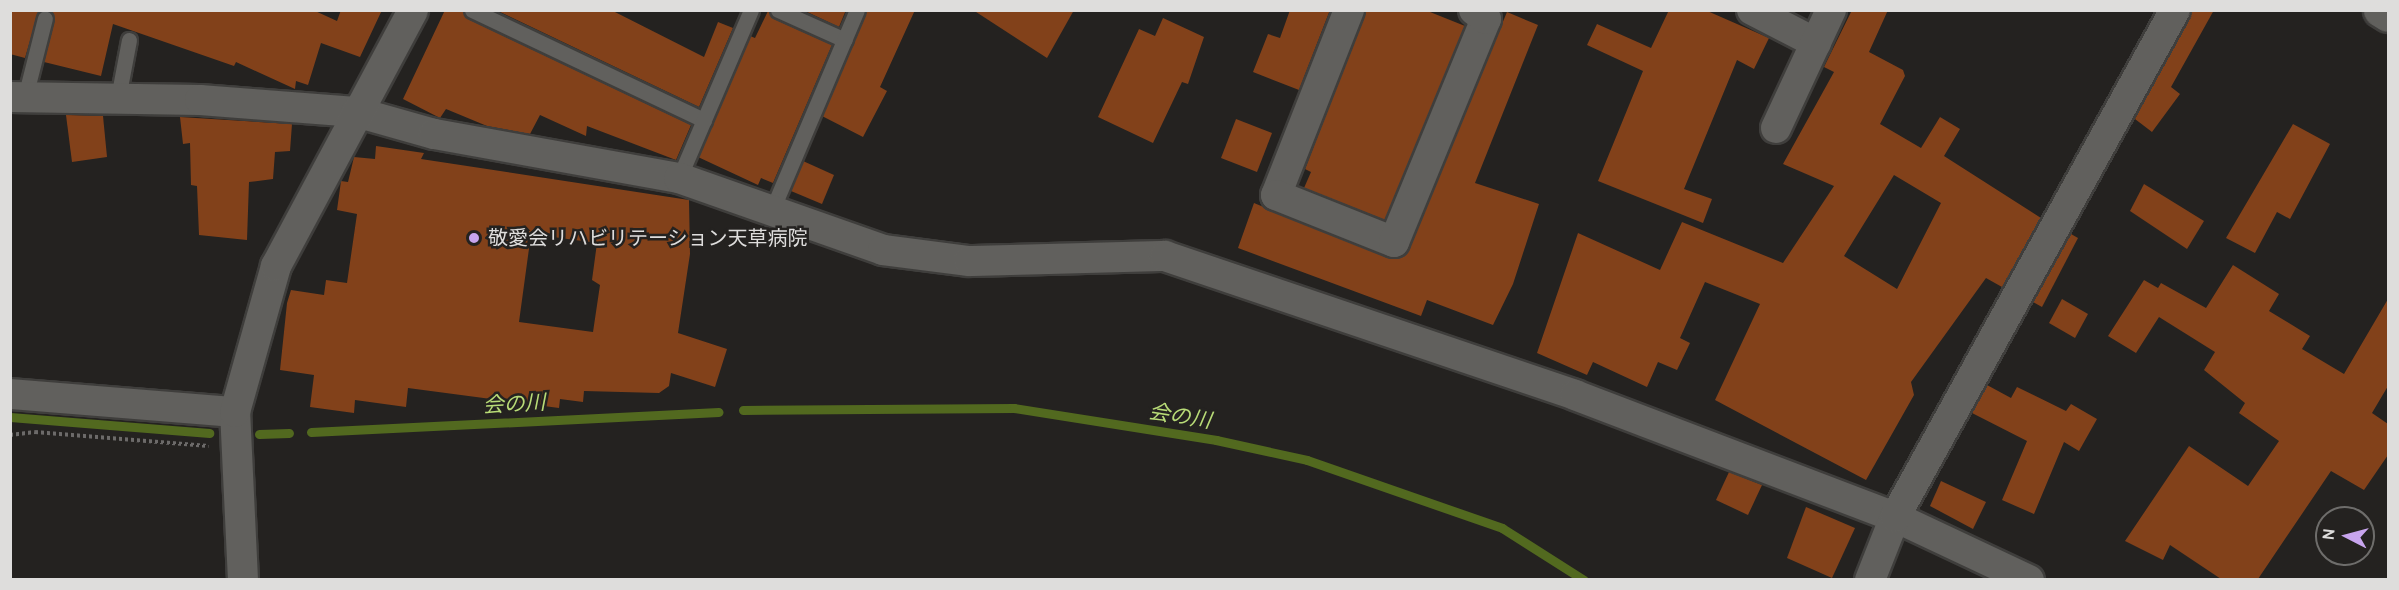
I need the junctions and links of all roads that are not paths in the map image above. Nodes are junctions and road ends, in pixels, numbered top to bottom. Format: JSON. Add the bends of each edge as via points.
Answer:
{"nodes":[{"id":1,"x":413,"y":10,"type":"edge"},
{"id":2,"x":472,"y":10,"type":"edge"},
{"id":3,"x":751,"y":10,"type":"edge"},
{"id":4,"x":778,"y":10,"type":"edge"},
{"id":5,"x":857,"y":10,"type":"edge"},
{"id":6,"x":1349,"y":10,"type":"edge"},
{"id":7,"x":1752,"y":10,"type":"edge"},
{"id":8,"x":1831,"y":10,"type":"edge"},
{"id":9,"x":2175,"y":10,"type":"edge"},
{"id":10,"x":2380,"y":10,"type":"edge"},
{"id":11,"x":1470,"y":11,"type":"edge"},
{"id":12,"x":2388,"y":15,"type":"edge"},
{"id":13,"x":45,"y":18,"type":"dead end"},
{"id":14,"x":129,"y":39,"type":"dead end"},
{"id":15,"x":845,"y":40,"type":"junction"},
{"id":16,"x":1816,"y":43,"type":"junction"},
{"id":17,"x":17,"y":97,"type":"edge"},
{"id":18,"x":118,"y":98,"type":"junction"},
{"id":19,"x":356,"y":112,"type":"junction"},
{"id":20,"x":704,"y":120,"type":"junction"},
{"id":21,"x":1776,"y":128,"type":"dead end"},
{"id":22,"x":679,"y":178,"type":"junction"},
{"id":23,"x":772,"y":210,"type":"junction"},
{"id":24,"x":10,"y":394,"type":"edge"},
{"id":25,"x":235,"y":412,"type":"junction"},
{"id":26,"x":1895,"y":517,"type":"junction"},
{"id":27,"x":243,"y":579,"type":"edge"},
{"id":28,"x":1870,"y":579,"type":"edge"},
{"id":29,"x":2029,"y":579,"type":"edge"}],
"edges":[{"from":1,"to":19,"type":"street"},
{"from":2,"to":20,"type":"lane"},
{"from":3,"to":20,"type":"lane"},
{"from":4,"to":15,"type":"lane"},
{"from":5,"to":15,"type":"lane"},
{"from":6,"to":11,"type":"street","via":[[1276,195],[1394,242],[1486,19]]},
{"from":7,"to":16,"type":"street"},
{"from":8,"to":16,"type":"street"},
{"from":9,"to":26,"type":"street"},
{"from":10,"to":12,"type":"street"},
{"from":13,"to":17,"type":"lane"},
{"from":14,"to":18,"type":"lane"},
{"from":15,"to":23,"type":"lane"},
{"from":16,"to":21,"type":"street"},
{"from":17,"to":18,"type":"street"},
{"from":18,"to":19,"type":"street"},
{"from":19,"to":22,"type":"street","via":[[434,134]]},
{"from":19,"to":25,"type":"street","via":[[276,266]]},
{"from":20,"to":22,"type":"lane"},
{"from":22,"to":23,"type":"street"},
{"from":23,"to":26,"type":"street","via":[[883,250],[969,261],[1165,256],[1575,395]]},
{"from":24,"to":25,"type":"street"},
{"from":25,"to":27,"type":"street"},
{"from":26,"to":28,"type":"street"},
{"from":26,"to":29,"type":"street"}]}
